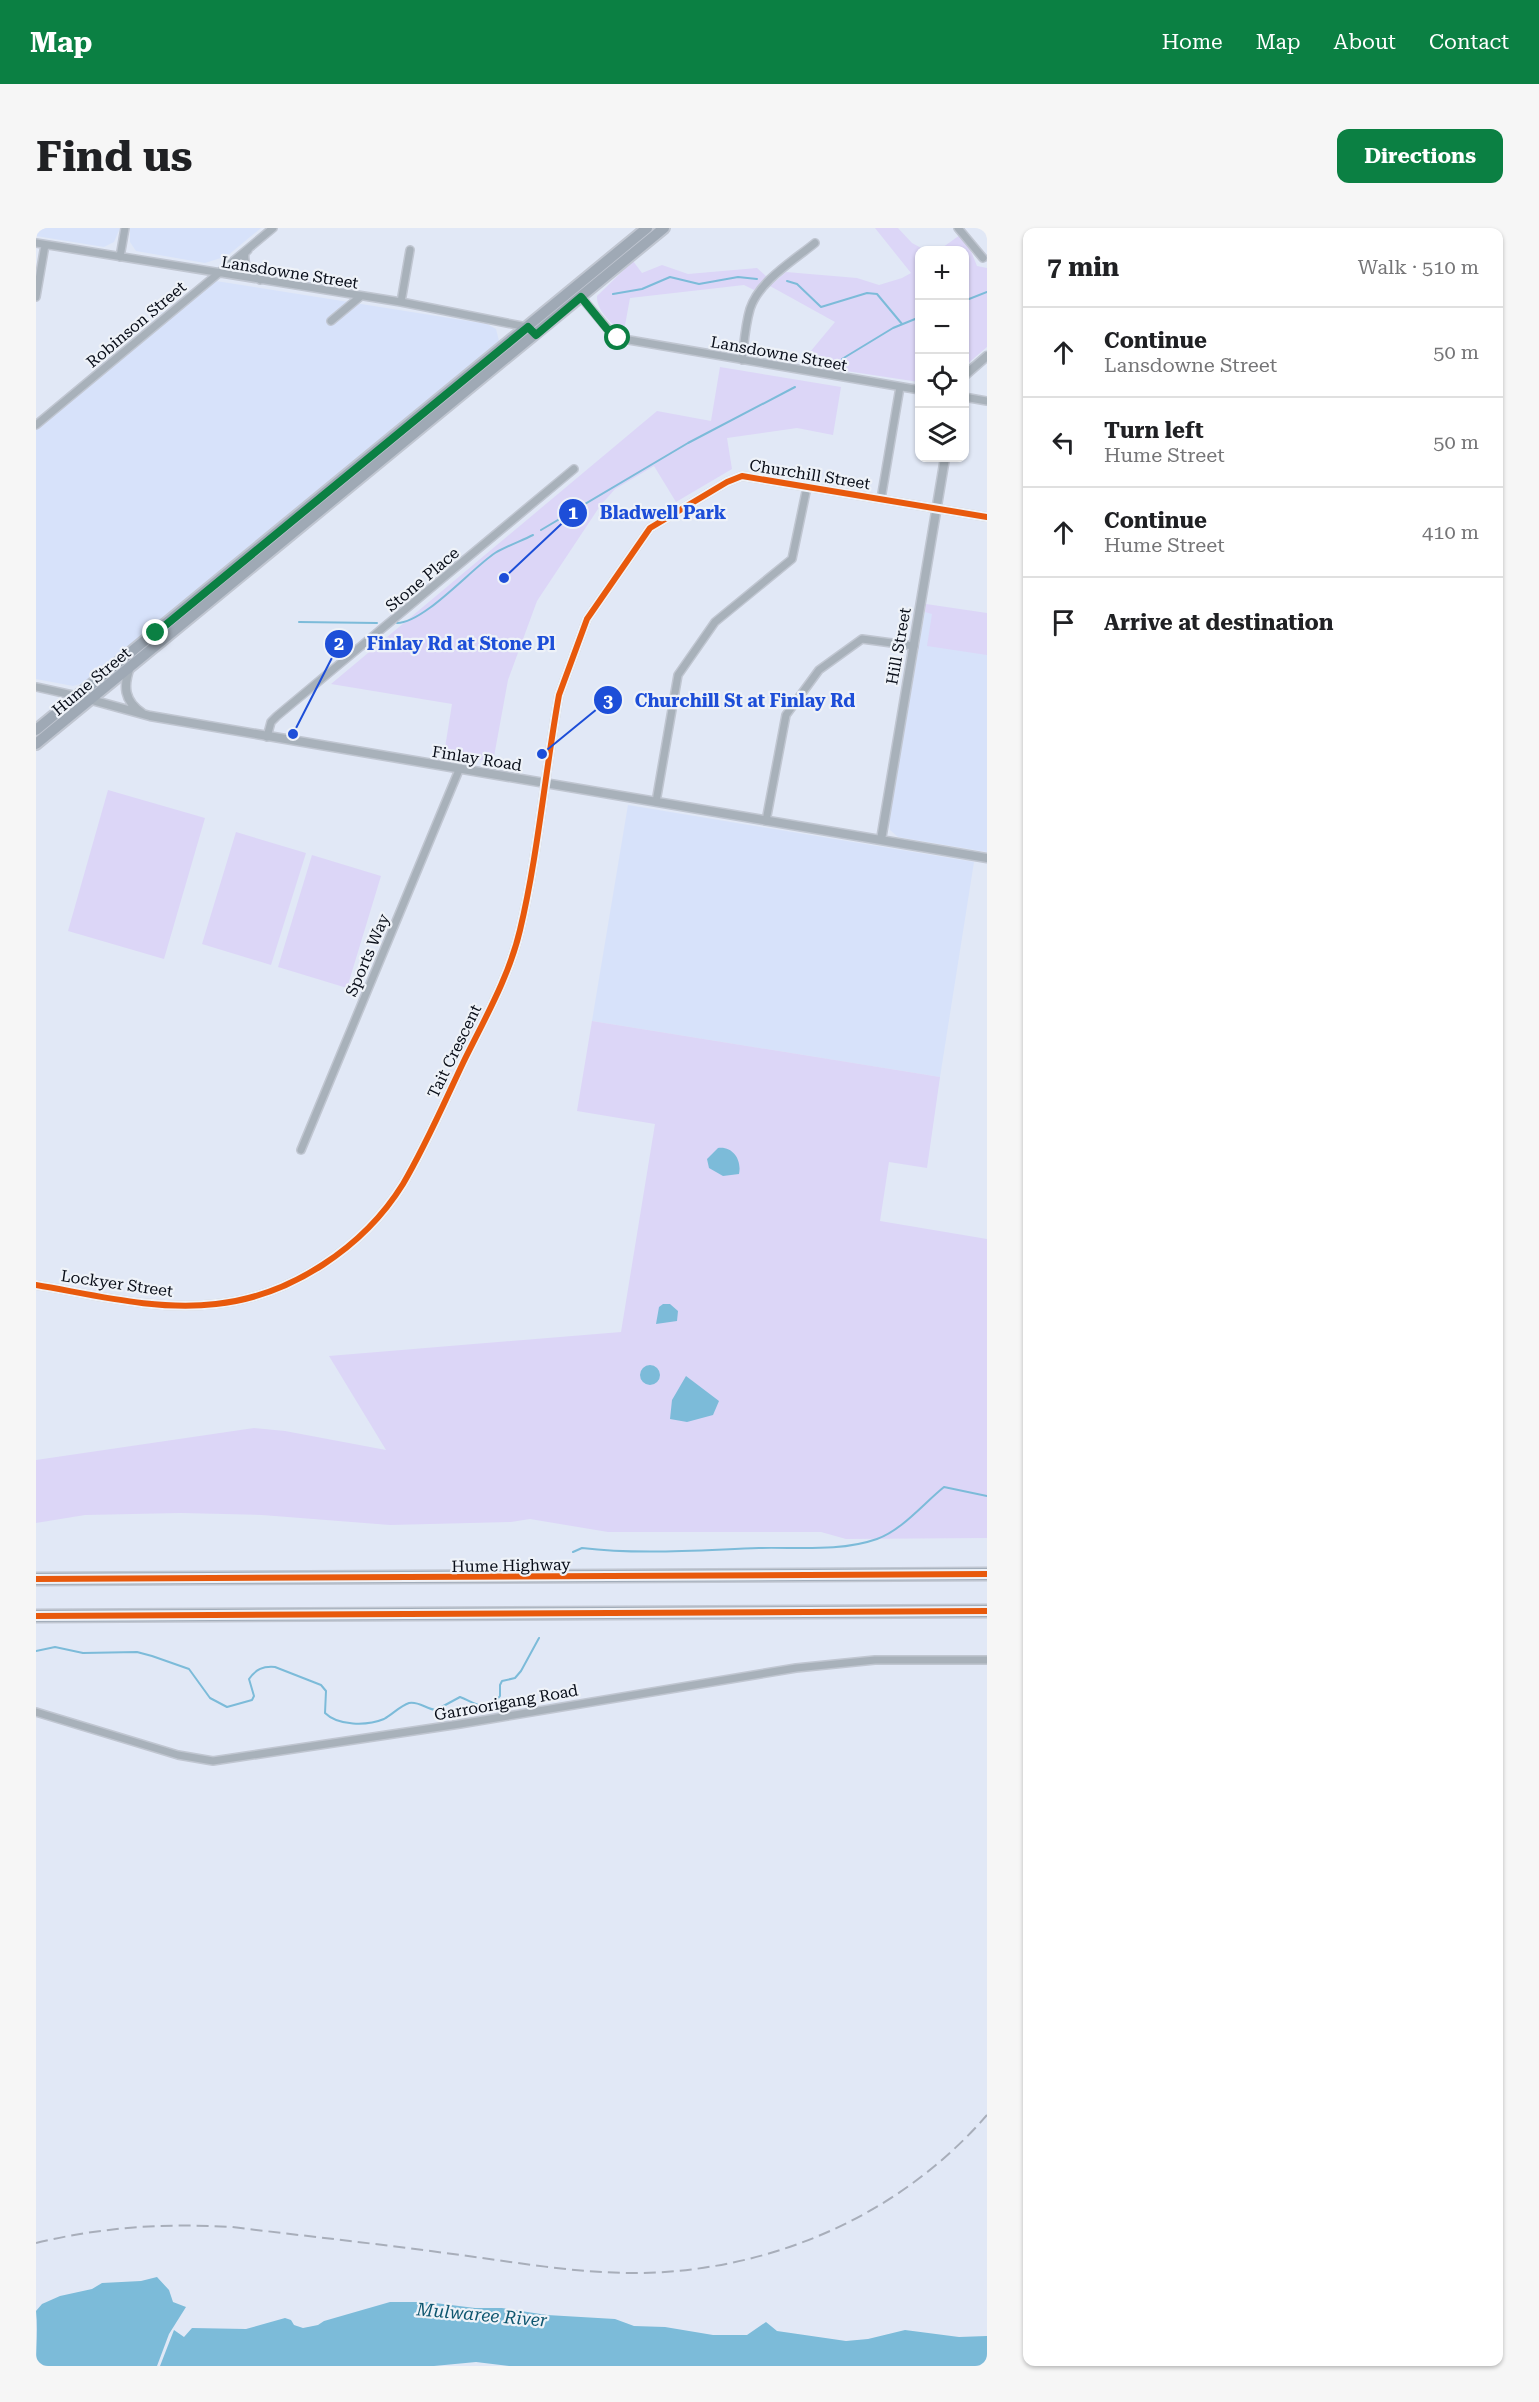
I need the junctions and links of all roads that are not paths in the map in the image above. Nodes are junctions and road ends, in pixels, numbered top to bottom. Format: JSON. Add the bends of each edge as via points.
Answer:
{"nodes":[{"id":1,"x":125,"y":228,"type":"edge"},
{"id":2,"x":273,"y":228,"type":"edge"},
{"id":3,"x":647,"y":228,"type":"edge"},
{"id":4,"x":664,"y":228,"type":"edge"},
{"id":5,"x":958,"y":228,"type":"edge"},
{"id":6,"x":36,"y":243,"type":"edge"},
{"id":7,"x":815,"y":243,"type":"dead end"},
{"id":8,"x":45,"y":244,"type":"junction"},
{"id":9,"x":254,"y":244,"type":"junction"},
{"id":10,"x":410,"y":250,"type":"dead end"},
{"id":11,"x":120,"y":257,"type":"junction"},
{"id":12,"x":983,"y":258,"type":"dead end"},
{"id":13,"x":218,"y":275,"type":"junction"},
{"id":14,"x":260,"y":280,"type":"junction"},
{"id":15,"x":361,"y":296,"type":"junction"},
{"id":16,"x":36,"y":297,"type":"edge"},
{"id":17,"x":581,"y":297,"type":"junction"},
{"id":18,"x":401,"y":302,"type":"junction"},
{"id":19,"x":332,"y":321,"type":"dead end"},
{"id":20,"x":532,"y":331,"type":"junction"},
{"id":21,"x":987,"y":356,"type":"edge"},
{"id":22,"x":742,"y":360,"type":"junction"},
{"id":23,"x":969,"y":372,"type":"edge"},
{"id":24,"x":900,"y":387,"type":"junction"},
{"id":25,"x":915,"y":389,"type":"edge"},
{"id":26,"x":969,"y":399,"type":"edge"},
{"id":27,"x":987,"y":401,"type":"edge"},
{"id":28,"x":36,"y":425,"type":"edge"},
{"id":29,"x":944,"y":462,"type":"edge"},
{"id":30,"x":574,"y":469,"type":"dead end"},
{"id":31,"x":807,"y":487,"type":"junction"},
{"id":32,"x":881,"y":499,"type":"junction"},
{"id":33,"x":937,"y":509,"type":"junction"},
{"id":34,"x":987,"y":517,"type":"edge"},
{"id":35,"x":914,"y":646,"type":"junction"},
{"id":36,"x":130,"y":667,"type":"junction"},
{"id":37,"x":36,"y":687,"type":"edge"},
{"id":38,"x":77,"y":696,"type":"junction"},
{"id":39,"x":90,"y":701,"type":"junction"},
{"id":40,"x":150,"y":716,"type":"junction"},
{"id":41,"x":36,"y":730,"type":"edge"},
{"id":42,"x":267,"y":737,"type":"junction"},
{"id":43,"x":36,"y":744,"type":"edge"},
{"id":44,"x":459,"y":770,"type":"junction"},
{"id":45,"x":544,"y":784,"type":"junction"},
{"id":46,"x":656,"y":802,"type":"junction"},
{"id":47,"x":766,"y":821,"type":"junction"},
{"id":48,"x":881,"y":840,"type":"junction"},
{"id":49,"x":987,"y":858,"type":"edge"},
{"id":50,"x":301,"y":1150,"type":"dead end"},
{"id":51,"x":298,"y":1279,"type":"joint"},
{"id":52,"x":36,"y":1286,"type":"edge"},
{"id":53,"x":987,"y":1574,"type":"edge"},
{"id":54,"x":36,"y":1579,"type":"edge"},
{"id":55,"x":987,"y":1611,"type":"edge"},
{"id":56,"x":36,"y":1616,"type":"edge"},
{"id":57,"x":987,"y":1660,"type":"edge"},
{"id":58,"x":36,"y":1712,"type":"edge"}],
"edges":[{"from":1,"to":11,"type":"street"},
{"from":2,"to":9,"type":"street","name":"Robinson Street"},
{"from":3,"to":20,"type":"main road","name":"Hume Street"},
{"from":4,"to":17,"type":"main road","name":"Hume Street"},
{"from":5,"to":12,"type":"street"},
{"from":6,"to":8,"type":"street","name":"Lansdowne Street"},
{"from":7,"to":22,"type":"street","via":[[756,296],[750,309]]},
{"from":8,"to":11,"type":"street","name":"Lansdowne Street"},
{"from":8,"to":16,"type":"street"},
{"from":9,"to":13,"type":"street","name":"Robinson Street"},
{"from":9,"to":14,"type":"street","via":[[244,258],[248,269]]},
{"from":10,"to":18,"type":"street"},
{"from":11,"to":13,"type":"street","name":"Lansdowne Street"},
{"from":13,"to":14,"type":"street","name":"Lansdowne Street"},
{"from":13,"to":28,"type":"street","name":"Robinson Street"},
{"from":14,"to":15,"type":"street","name":"Lansdowne Street"},
{"from":15,"to":18,"type":"street","name":"Lansdowne Street"},
{"from":15,"to":19,"type":"street"},
{"from":17,"to":20,"type":"main road","name":"Hume Street"},
{"from":17,"to":22,"type":"street","name":"Lansdowne Street","via":[[618,338]]},
{"from":18,"to":20,"type":"street","name":"Lansdowne Street"},
{"from":20,"to":36,"type":"main road","name":"Hume Street"},
{"from":20,"to":38,"type":"main road","name":"Hume Street"},
{"from":21,"to":23,"type":"street"},
{"from":22,"to":24,"type":"street","name":"Lansdowne Street"},
{"from":24,"to":25,"type":"street","name":"Lansdowne Street"},
{"from":24,"to":32,"type":"street"},
{"from":26,"to":27,"type":"street"},
{"from":29,"to":33,"type":"street","name":"Hill Street"},
{"from":30,"to":42,"type":"street","name":"Stone Place","via":[[277,716]]},
{"from":31,"to":32,"type":"street","name":"Churchill Street"},
{"from":31,"to":45,"type":"street","name":"Churchill Street","via":[[735,477],[650,528],[581,633],[559,695]]},
{"from":31,"to":46,"type":"street","via":[[792,559],[715,622],[678,675]]},
{"from":32,"to":33,"type":"street","name":"Churchill Street"},
{"from":33,"to":34,"type":"street","name":"Churchill Street"},
{"from":33,"to":35,"type":"street","name":"Hill Street"},
{"from":35,"to":47,"type":"street","via":[[862,639],[809,681],[783,721]]},
{"from":35,"to":48,"type":"street","name":"Hill Street"},
{"from":36,"to":39,"type":"main road","name":"Hume Street"},
{"from":36,"to":40,"type":"street","via":[[126,694],[133,706]]},
{"from":37,"to":38,"type":"street","name":"Finlay Road"},
{"from":38,"to":39,"type":"street","name":"Finlay Road"},
{"from":38,"to":41,"type":"main road","name":"Hume Street"},
{"from":39,"to":40,"type":"street","name":"Finlay Road"},
{"from":39,"to":43,"type":"main road","name":"Hume Street"},
{"from":40,"to":42,"type":"street","name":"Finlay Road"},
{"from":42,"to":44,"type":"street","name":"Finlay Road"},
{"from":44,"to":45,"type":"street","name":"Finlay Road"},
{"from":44,"to":50,"type":"street","name":"Sports Way"},
{"from":45,"to":46,"type":"street","name":"Finlay Road"},
{"from":45,"to":51,"type":"street","name":"Tait Crescent","via":[[513,955],[422,1150],[402,1185],[370,1225],[325,1264]]},
{"from":46,"to":47,"type":"street","name":"Finlay Road"},
{"from":47,"to":48,"type":"street","name":"Finlay Road"},
{"from":48,"to":49,"type":"street","name":"Finlay Road"},
{"from":51,"to":52,"type":"street","name":"Lockyer Street","via":[[244,1299],[191,1306]]},
{"from":53,"to":54,"type":"highway","name":"Hume Highway"},
{"from":55,"to":56,"type":"highway"},
{"from":57,"to":58,"type":"street","name":"Garroorigang Road","via":[[875,1660],[796,1668],[213,1761],[189,1758]]}]}
